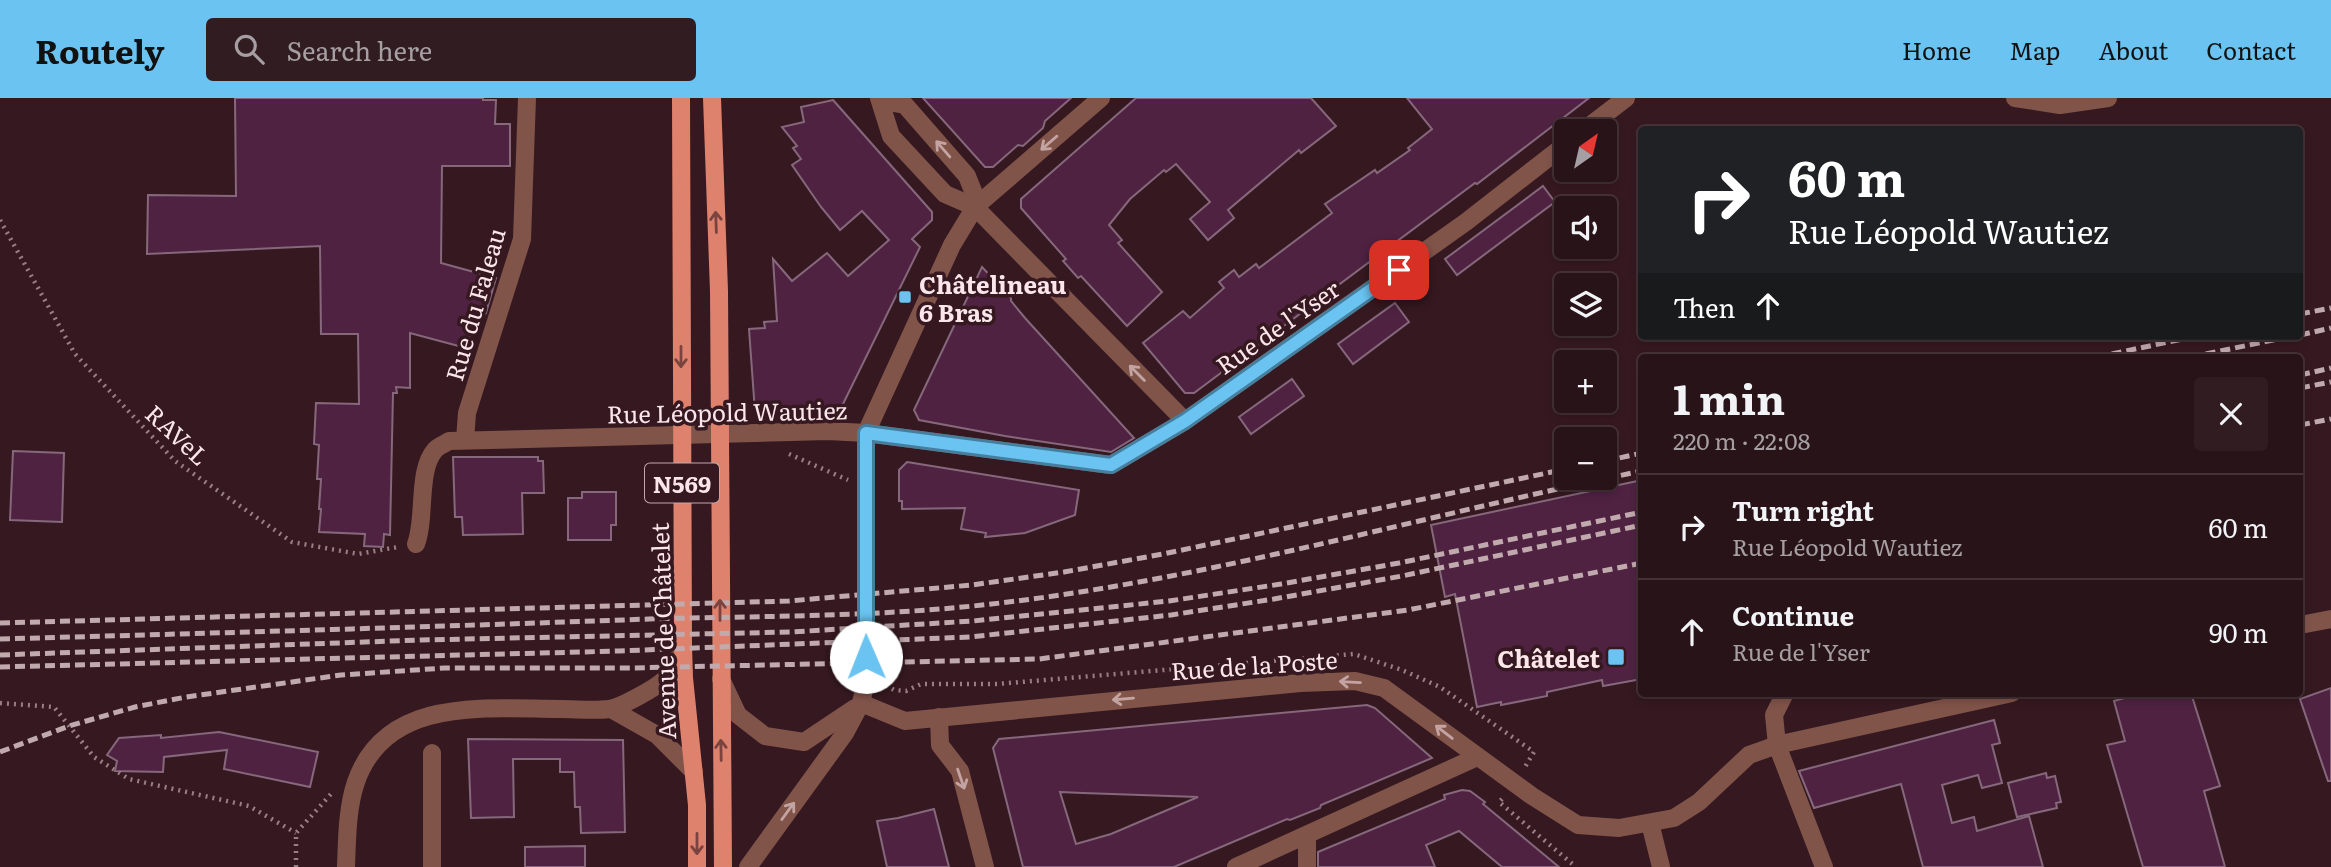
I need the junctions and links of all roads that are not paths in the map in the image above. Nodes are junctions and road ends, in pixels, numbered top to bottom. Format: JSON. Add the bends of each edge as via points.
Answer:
{"nodes":[{"id":1,"x":527,"y":98,"type":"edge"},
{"id":2,"x":681,"y":98,"type":"edge"},
{"id":3,"x":712,"y":98,"type":"edge"},
{"id":4,"x":1101,"y":98,"type":"edge"},
{"id":5,"x":1626,"y":98,"type":"edge"},
{"id":6,"x":2015,"y":98,"type":"edge"},
{"id":7,"x":2108,"y":98,"type":"edge"},
{"id":8,"x":881,"y":99,"type":"edge"},
{"id":9,"x":1599,"y":119,"type":"edge"},
{"id":10,"x":1554,"y":153,"type":"edge"},
{"id":11,"x":975,"y":207,"type":"junction"},
{"id":12,"x":1185,"y":421,"type":"junction"},
{"id":13,"x":866,"y":433,"type":"junction"},
{"id":14,"x":465,"y":440,"type":"junction"},
{"id":15,"x":416,"y":544,"type":"road end"},
{"id":16,"x":2331,"y":619,"type":"edge"},
{"id":17,"x":2303,"y":624,"type":"edge"},
{"id":18,"x":675,"y":678,"type":"junction"},
{"id":19,"x":721,"y":678,"type":"junction"},
{"id":20,"x":1783,"y":697,"type":"edge"},
{"id":21,"x":1994,"y":697,"type":"edge"},
{"id":22,"x":861,"y":703,"type":"junction"},
{"id":23,"x":611,"y":709,"type":"junction"},
{"id":24,"x":939,"y":717,"type":"junction"},
{"id":25,"x":1777,"y":745,"type":"junction"},
{"id":26,"x":432,"y":753,"type":"dead end"},
{"id":27,"x":1477,"y":757,"type":"junction"},
{"id":28,"x":694,"y":772,"type":"junction"},
{"id":29,"x":1650,"y":823,"type":"junction"},
{"id":30,"x":1307,"y":836,"type":"junction"},
{"id":31,"x":1255,"y":863,"type":"edge"},
{"id":32,"x":346,"y":867,"type":"edge"},
{"id":33,"x":432,"y":867,"type":"edge"},
{"id":34,"x":697,"y":867,"type":"edge"},
{"id":35,"x":723,"y":867,"type":"edge"},
{"id":36,"x":748,"y":867,"type":"edge"},
{"id":37,"x":985,"y":867,"type":"edge"},
{"id":38,"x":1236,"y":867,"type":"edge"},
{"id":39,"x":1307,"y":867,"type":"edge"},
{"id":40,"x":1661,"y":867,"type":"edge"},
{"id":41,"x":1824,"y":867,"type":"edge"}],
"edges":[{"from":1,"to":14,"type":"street","name":"Rue du Faleau","via":[[522,239],[467,413]]},
{"from":2,"to":18,"type":"main road","name":"Avenue de Châtelet","number":"N569","one_way":true,"via":[[683,646]]},
{"from":19,"to":3,"type":"main road","number":"N569","one_way":true,"via":[[719,291]]},
{"from":4,"to":11,"type":"street","one_way":true},
{"from":5,"to":9,"type":"street"},
{"from":6,"to":7,"type":"street","via":[[2060,104]]},
{"from":8,"to":11,"type":"street","via":[[891,136],[945,194]]},
{"from":11,"to":8,"type":"street","one_way":true,"via":[[967,176],[914,115],[905,105]]},
{"from":10,"to":12,"type":"street","name":"Rue de l'Yser","via":[[1466,222]]},
{"from":12,"to":11,"type":"street","one_way":true},
{"from":11,"to":13,"type":"street","via":[[952,246]]},
{"from":12,"to":13,"type":"street","name":"Rue Léopold Wautiez","via":[[1111,465]]},
{"from":13,"to":14,"type":"street","name":"Rue Léopold Wautiez"},
{"from":13,"to":22,"type":"street","via":[[866,681]]},
{"from":14,"to":15,"type":"street","name":"Rue Léopold Wautiez","via":[[449,441],[435,450],[426,465]]},
{"from":16,"to":17,"type":"street"},
{"from":18,"to":23,"type":"street"},
{"from":18,"to":28,"type":"main road","name":"Avenue de Châtelet","number":"N569"},
{"from":19,"to":22,"type":"street","via":[[738,715],[765,736],[804,743]]},
{"from":35,"to":19,"type":"main road","number":"N569","one_way":true},
{"from":20,"to":25,"type":"street","via":[[1774,715]]},
{"from":21,"to":25,"type":"street","name":"Rue de la Poste"},
{"from":22,"to":24,"type":"street","name":"Rue de la Poste","via":[[905,721]]},
{"from":36,"to":22,"type":"street","one_way":true,"via":[[845,733]]},
{"from":23,"to":28,"type":"street","via":[[657,735]]},
{"from":23,"to":32,"type":"street","via":[[442,711],[411,722],[380,743],[362,769],[355,785]]},
{"from":27,"to":24,"type":"street","name":"Rue de la Poste","one_way":true,"via":[[1384,688],[1355,681]]},
{"from":24,"to":37,"type":"street","one_way":true,"via":[[940,745],[960,771]]},
{"from":25,"to":29,"type":"street","name":"Rue de la Poste","via":[[1749,755],[1699,802],[1674,818]]},
{"from":25,"to":41,"type":"street"},
{"from":26,"to":33,"type":"street"},
{"from":27,"to":29,"type":"street","name":"Rue de la Poste","via":[[1578,825],[1610,828]]},
{"from":27,"to":30,"type":"street"},
{"from":28,"to":34,"type":"main road","name":"Avenue de Châtelet","number":"N569","one_way":true},
{"from":29,"to":40,"type":"street"},
{"from":30,"to":31,"type":"street"},
{"from":30,"to":39,"type":"street"},
{"from":31,"to":38,"type":"street"}]}
